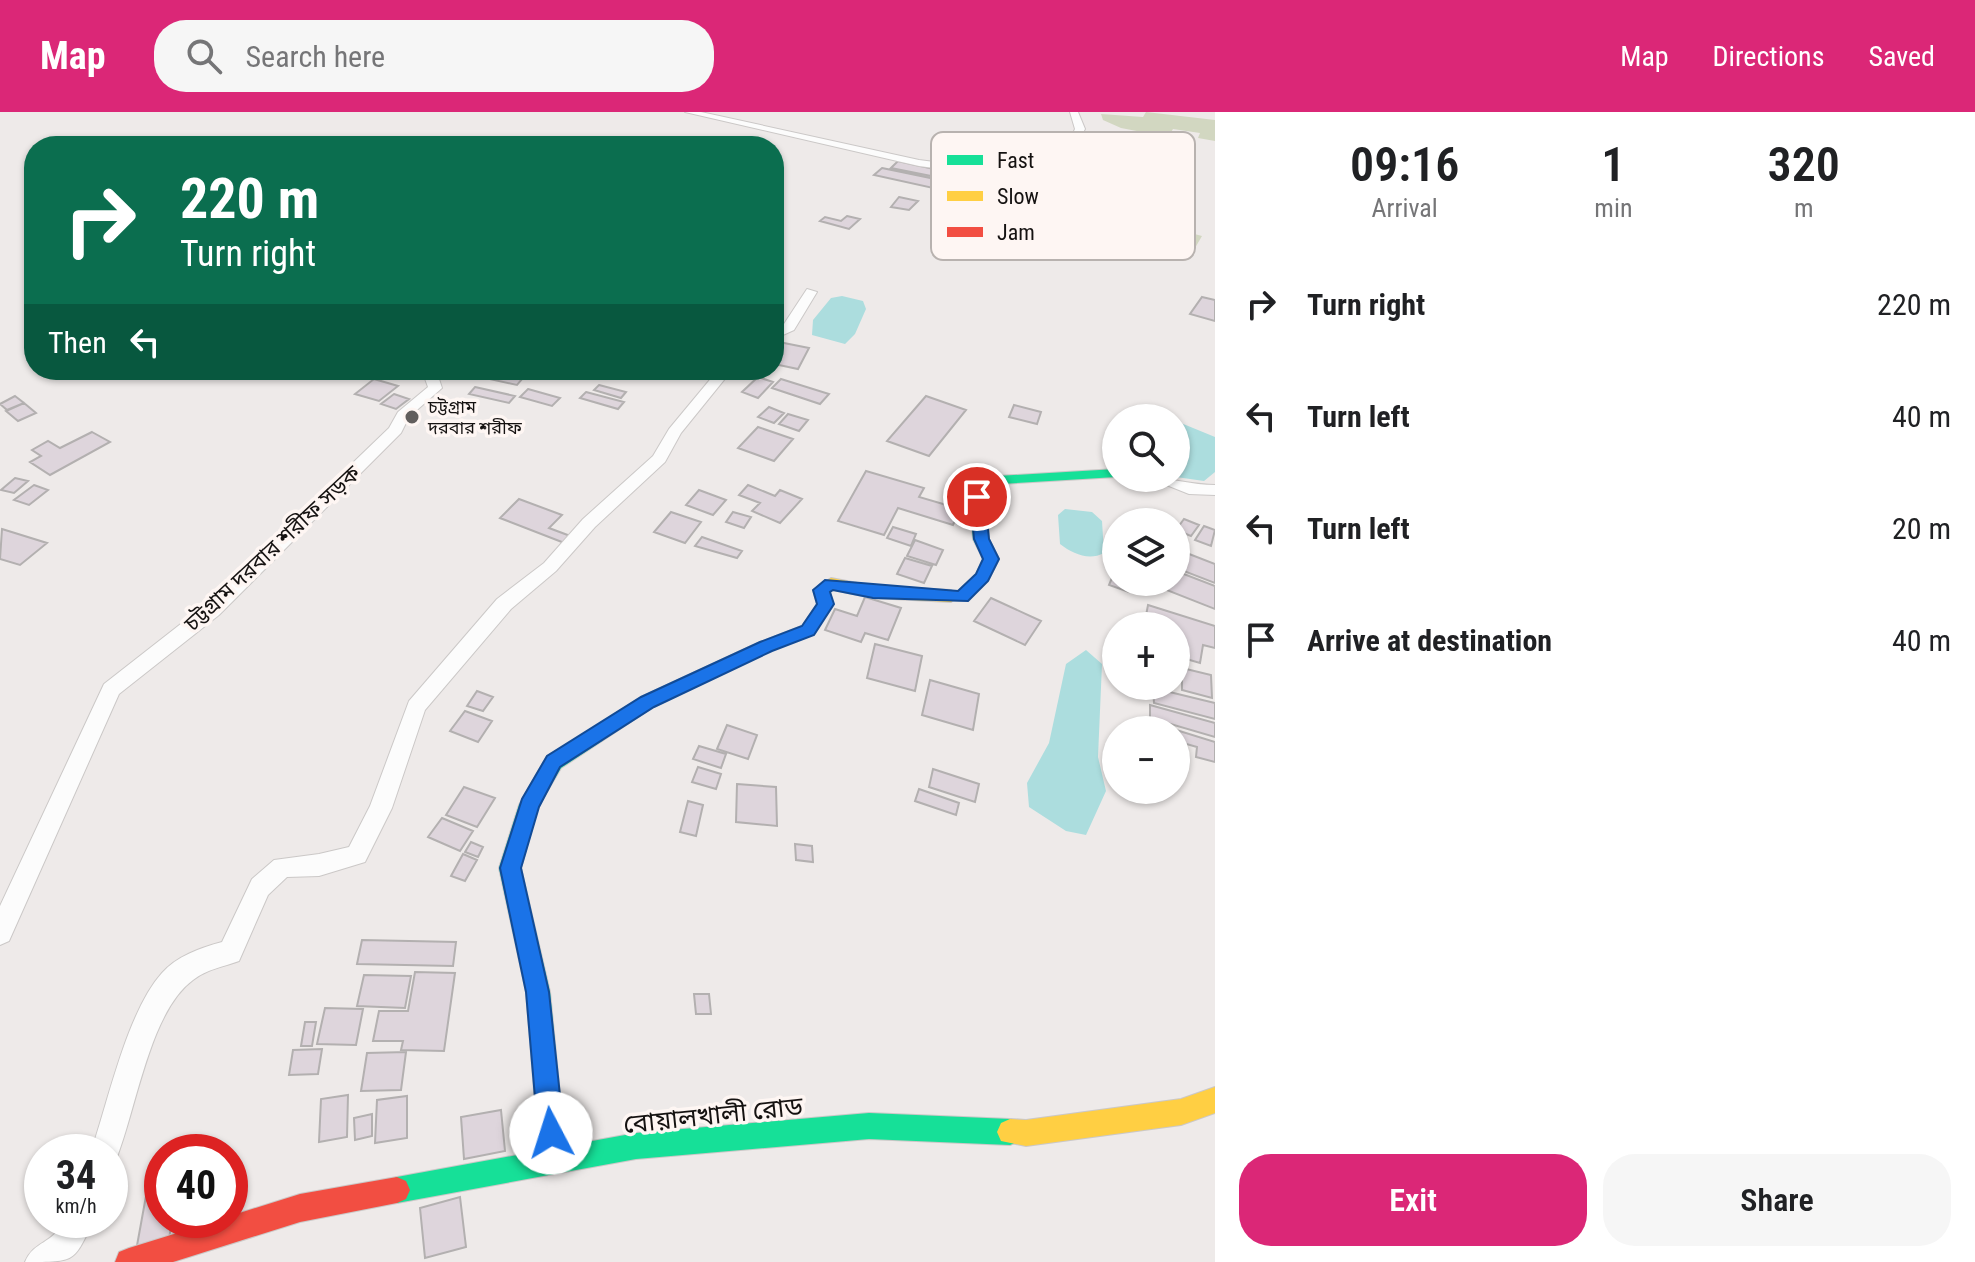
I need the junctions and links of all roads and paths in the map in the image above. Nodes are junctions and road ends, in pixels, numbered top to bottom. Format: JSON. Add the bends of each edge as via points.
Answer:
{"nodes":[{"id":1,"x":689,"y":112,"type":"edge"},
{"id":2,"x":1074,"y":112,"type":"edge"},
{"id":3,"x":1079,"y":132,"type":"edge"},
{"id":4,"x":931,"y":165,"type":"edge"},
{"id":5,"x":811,"y":292,"type":"dead end"},
{"id":6,"x":784,"y":330,"type":"edge"},
{"id":7,"x":432,"y":380,"type":"edge"},
{"id":8,"x":717,"y":380,"type":"edge"},
{"id":9,"x":1102,"y":474,"type":"edge"},
{"id":10,"x":1190,"y":488,"type":"edge"},
{"id":11,"x":1215,"y":490,"type":"edge"},
{"id":12,"x":0,"y":933,"type":"edge"},
{"id":13,"x":1215,"y":1100,"type":"edge"},
{"id":14,"x":111,"y":1134,"type":"edge"},
{"id":15,"x":553,"y":1161,"type":"junction"},
{"id":16,"x":71,"y":1238,"type":"edge"},
{"id":17,"x":41,"y":1262,"type":"edge"},
{"id":18,"x":129,"y":1262,"type":"edge"}],
"edges":[{"from":1,"to":4,"type":"street"},
{"from":2,"to":3,"type":"street"},
{"from":5,"to":6,"type":"street"},
{"from":7,"to":12,"type":"street","name":"চট্টগ্রাম দরবার শরীফ সড়ক","via":[[435,388],[403,415],[396,430],[212,610],[111,689]]},
{"from":8,"to":14,"type":"street","via":[[659,459],[496,613],[416,707],[381,808],[357,855],[282,867],[260,887],[230,952],[203,958],[169,983]]},
{"from":9,"to":15,"type":"street","via":[[997,480],[977,497],[981,539],[991,559],[962,597],[831,584],[821,590],[825,604],[808,630],[647,702],[554,762],[529,805],[510,868],[538,992]]},
{"from":10,"to":11,"type":"street"},
{"from":13,"to":15,"type":"street","name":"বোয়ালখালী রোড","via":[[1181,1112],[1026,1133],[869,1126],[636,1146]]},
{"from":15,"to":18,"type":"street","name":"বোয়ালখালী রোড","via":[[300,1208]]},
{"from":16,"to":17,"type":"street","via":[[68,1246]]}]}
